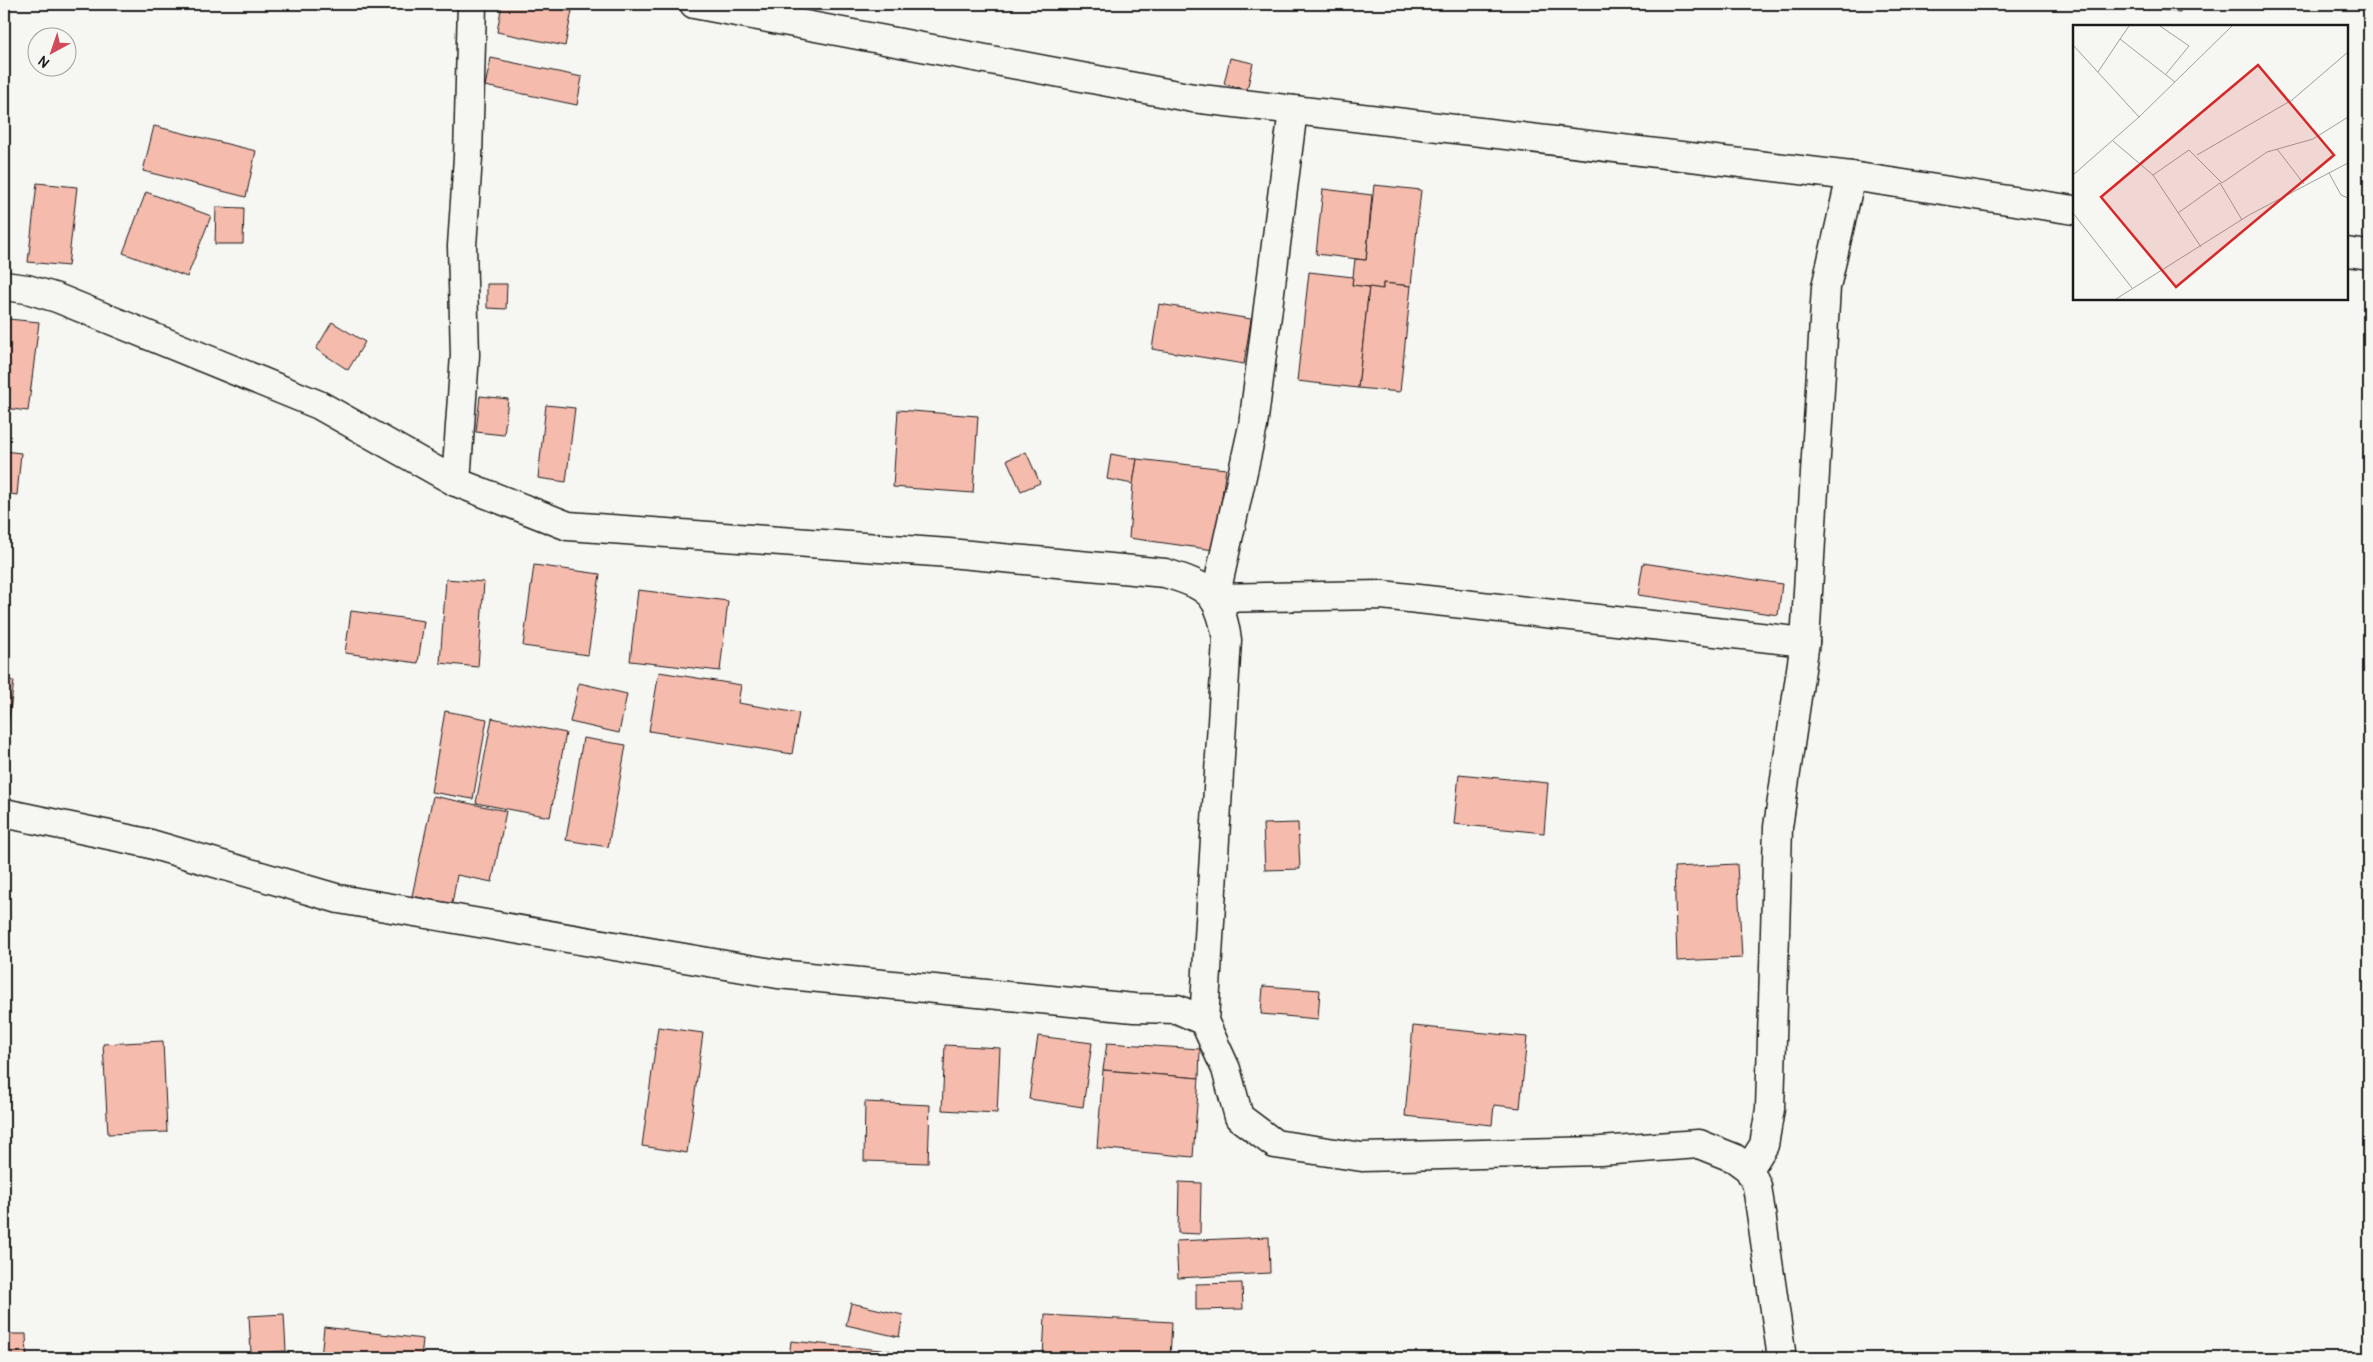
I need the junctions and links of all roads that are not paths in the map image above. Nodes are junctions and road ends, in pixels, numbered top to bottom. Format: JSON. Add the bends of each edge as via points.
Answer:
{"nodes":[{"id":1,"x":472,"y":4,"type":"edge"},
{"id":2,"x":694,"y":4,"type":"edge"},
{"id":3,"x":1293,"y":110,"type":"junction"},
{"id":4,"x":1851,"y":176,"type":"junction"},
{"id":5,"x":2073,"y":210,"type":"edge"},
{"id":6,"x":2348,"y":252,"type":"edge"},
{"id":7,"x":2369,"y":256,"type":"edge"},
{"id":8,"x":4,"y":286,"type":"edge"},
{"id":9,"x":456,"y":482,"type":"junction"},
{"id":10,"x":1214,"y":598,"type":"junction"},
{"id":11,"x":1805,"y":642,"type":"junction"},
{"id":12,"x":4,"y":813,"type":"edge"},
{"id":13,"x":1204,"y":1021,"type":"junction"},
{"id":14,"x":1749,"y":1169,"type":"junction"},
{"id":15,"x":1782,"y":1358,"type":"edge"}],
"edges":[{"from":1,"to":9,"type":"street","via":[[462,246],[465,354]]},
{"from":2,"to":3,"type":"street","via":[[1193,98]]},
{"from":3,"to":4,"type":"street"},
{"from":3,"to":10,"type":"street","via":[[1253,426]]},
{"from":4,"to":5,"type":"street"},
{"from":4,"to":11,"type":"street","via":[[1826,287]]},
{"from":6,"to":7,"type":"street"},
{"from":8,"to":9,"type":"street","via":[[57,298],[319,405]]},
{"from":9,"to":10,"type":"street","via":[[568,526],[949,553],[1165,573],[1195,582]]},
{"from":10,"to":11,"type":"street","via":[[1382,594]]},
{"from":10,"to":13,"type":"street","via":[[1224,618],[1226,640]]},
{"from":11,"to":14,"type":"street","via":[[1778,827],[1770,1109],[1764,1145]]},
{"from":12,"to":13,"type":"street","via":[[147,843],[349,901],[778,974],[1134,1008],[1177,1009]]},
{"from":13,"to":14,"type":"street","via":[[1226,1069],[1239,1117],[1274,1144],[1362,1157],[1600,1151],[1699,1144],[1734,1158]]},
{"from":14,"to":15,"type":"street","via":[[1757,1186]]}]}
